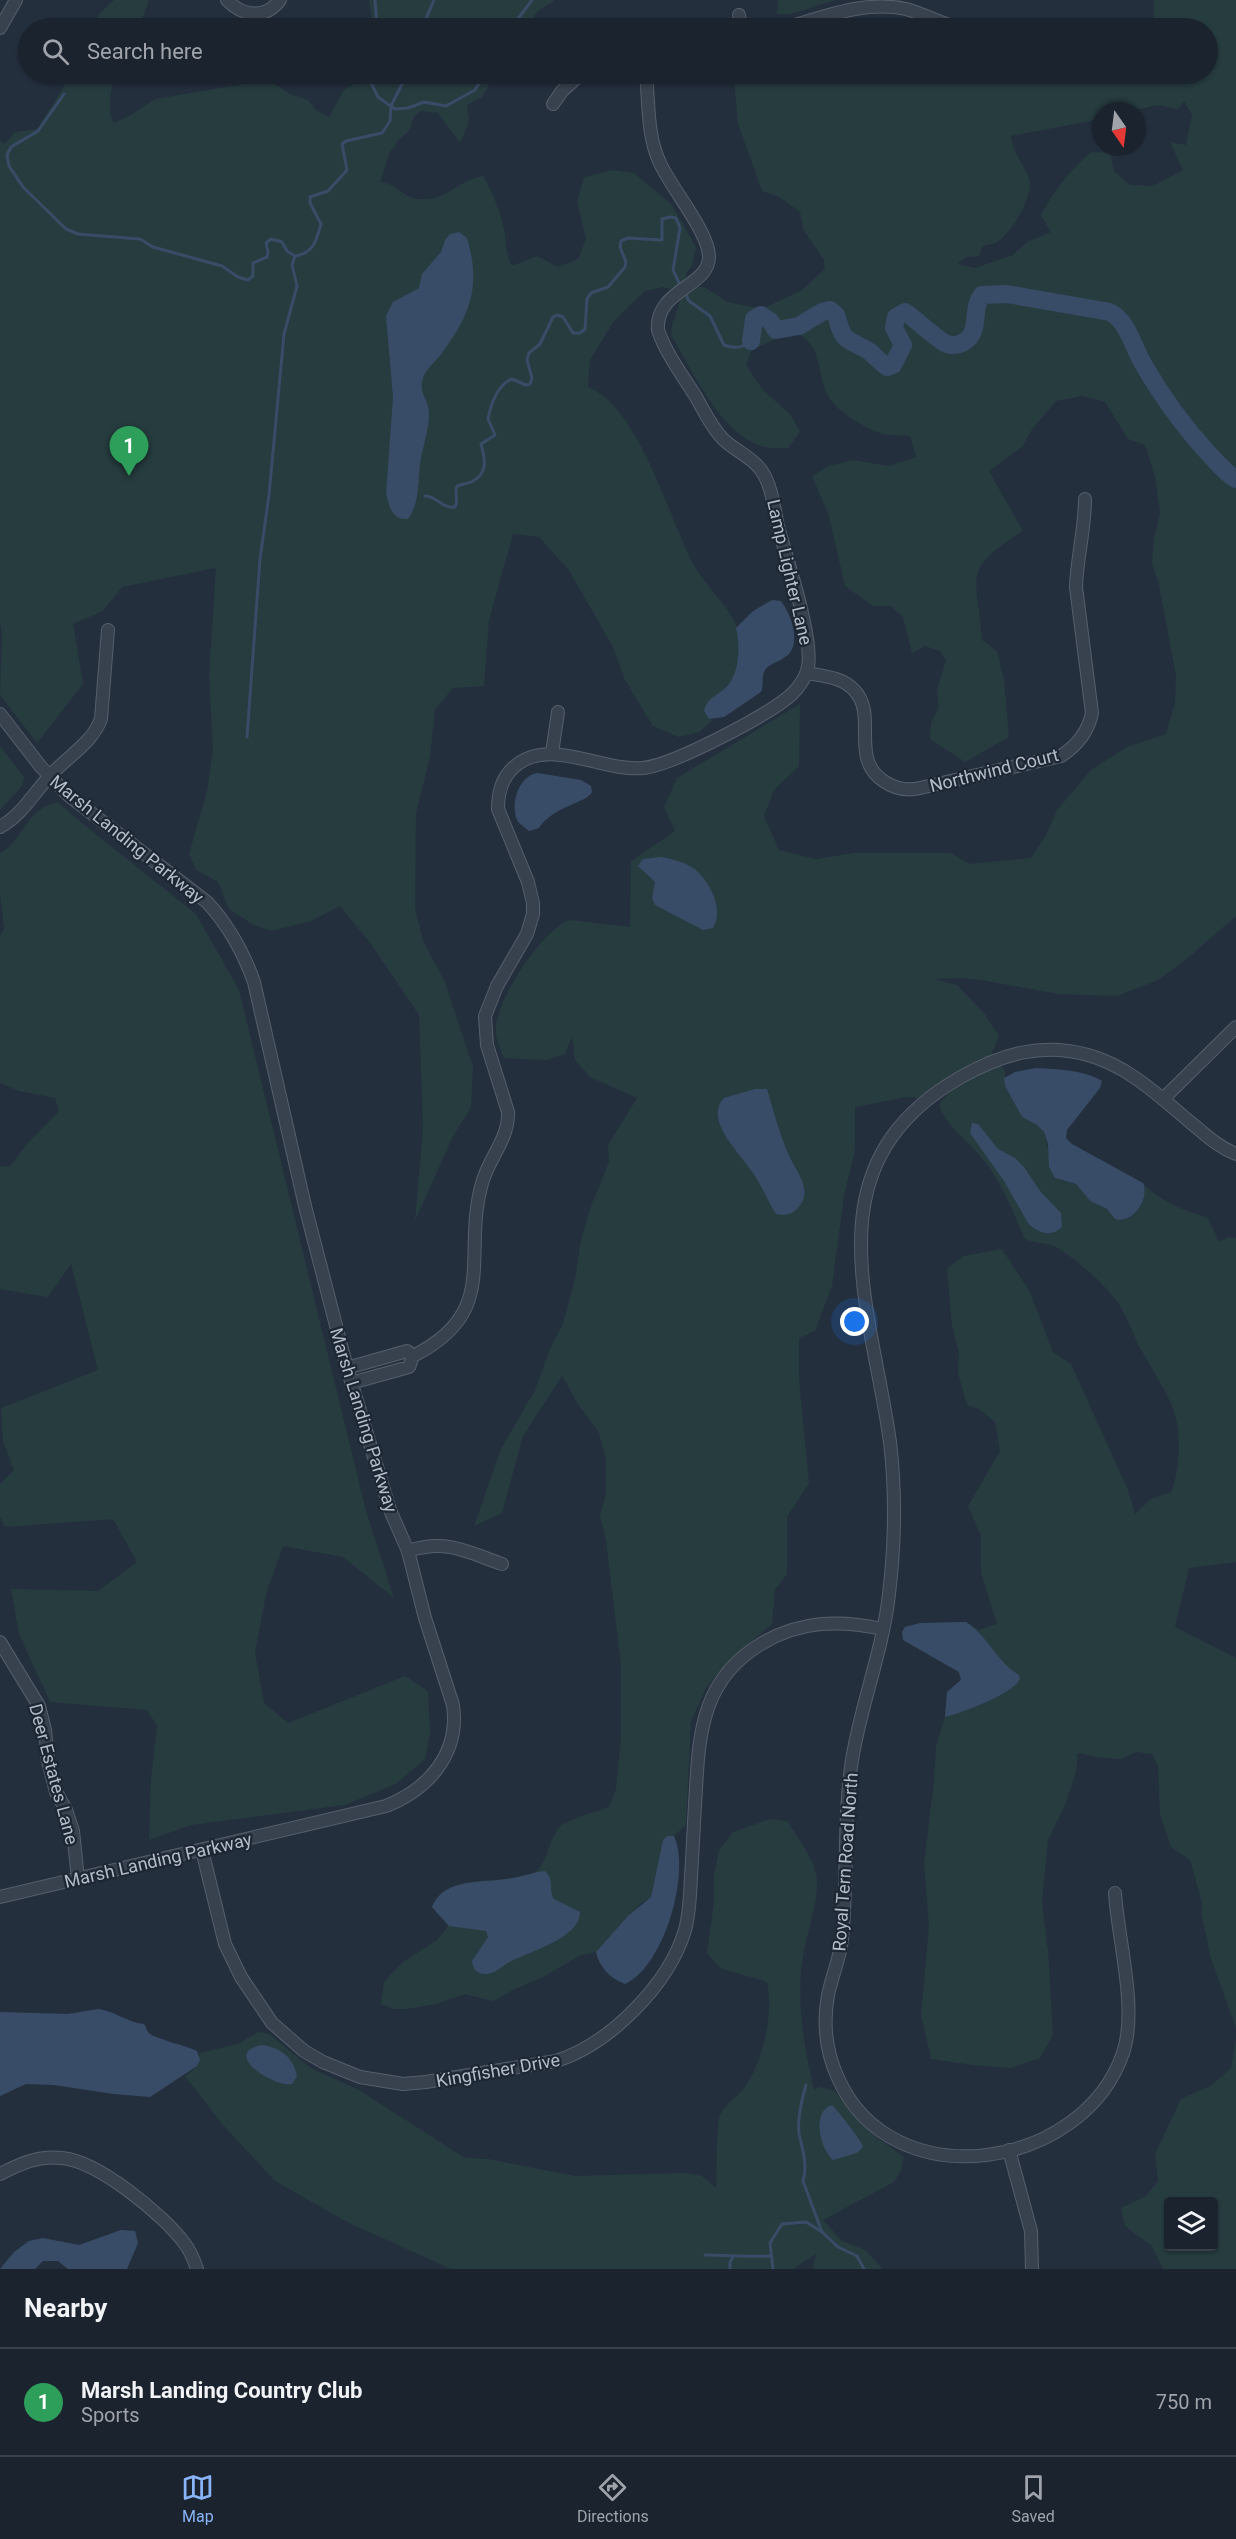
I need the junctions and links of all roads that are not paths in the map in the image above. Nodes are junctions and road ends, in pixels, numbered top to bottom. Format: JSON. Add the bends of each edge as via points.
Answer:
{"nodes":[{"id":1,"x":16,"y":0,"type":"edge"},
{"id":2,"x":227,"y":0,"type":"edge"},
{"id":3,"x":280,"y":0,"type":"edge"},
{"id":4,"x":739,"y":15,"type":"dead end"},
{"id":5,"x":739,"y":18,"type":"edge"},
{"id":6,"x":818,"y":18,"type":"edge"},
{"id":7,"x":931,"y":18,"type":"edge"},
{"id":8,"x":0,"y":28,"type":"edge"},
{"id":9,"x":570,"y":84,"type":"edge"},
{"id":10,"x":647,"y":84,"type":"edge"},
{"id":11,"x":553,"y":104,"type":"dead end"},
{"id":12,"x":1085,"y":499,"type":"dead end"},
{"id":13,"x":108,"y":630,"type":"dead end"},
{"id":14,"x":807,"y":673,"type":"junction"},
{"id":15,"x":558,"y":712,"type":"dead end"},
{"id":16,"x":0,"y":714,"type":"edge"},
{"id":17,"x":552,"y":753,"type":"junction"},
{"id":18,"x":49,"y":777,"type":"junction"},
{"id":19,"x":0,"y":826,"type":"edge"},
{"id":20,"x":1236,"y":1027,"type":"edge"},
{"id":21,"x":1163,"y":1099,"type":"junction"},
{"id":22,"x":1236,"y":1154,"type":"edge"},
{"id":23,"x":413,"y":1356,"type":"junction"},
{"id":24,"x":382,"y":1358,"type":"junction"},
{"id":25,"x":347,"y":1368,"type":"junction"},
{"id":26,"x":387,"y":1374,"type":"junction"},
{"id":27,"x":351,"y":1383,"type":"junction"},
{"id":28,"x":408,"y":1551,"type":"junction"},
{"id":29,"x":502,"y":1564,"type":"dead end"},
{"id":30,"x":883,"y":1629,"type":"junction"},
{"id":31,"x":0,"y":1642,"type":"edge"},
{"id":32,"x":202,"y":1850,"type":"junction"},
{"id":33,"x":78,"y":1879,"type":"junction"},
{"id":34,"x":1115,"y":1893,"type":"dead end"},
{"id":35,"x":0,"y":1897,"type":"edge"},
{"id":36,"x":1009,"y":2150,"type":"junction"},
{"id":37,"x":0,"y":2174,"type":"edge"},
{"id":38,"x":197,"y":2269,"type":"edge"},
{"id":39,"x":1032,"y":2269,"type":"edge"}],
"edges":[{"from":1,"to":8,"type":"street"},
{"from":2,"to":3,"type":"street","via":[[241,12],[256,14],[271,9]]},
{"from":4,"to":5,"type":"street"},
{"from":6,"to":7,"type":"street","via":[[877,5]]},
{"from":9,"to":11,"type":"street"},
{"from":10,"to":14,"type":"street","name":"Lamp Lighter Lane","via":[[655,151],[708,251],[708,264],[664,304],[659,312],[658,330],[715,429],[754,462],[766,478],[802,616],[809,653]]},
{"from":12,"to":14,"type":"street","name":"Northwind Court","via":[[1076,587],[1092,712],[1086,731],[1061,756],[920,788],[900,789],[882,780],[868,764],[865,714],[857,694],[838,680]]},
{"from":13,"to":18,"type":"street","via":[[98,728]]},
{"from":14,"to":17,"type":"street","via":[[791,694],[755,718],[658,764],[626,768]]},
{"from":15,"to":17,"type":"street"},
{"from":16,"to":18,"type":"street","name":"Marsh Landing Parkway"},
{"from":17,"to":23,"type":"street","via":[[536,754],[518,763],[504,778],[498,797],[501,820],[533,903],[527,934],[485,1016],[487,1045],[509,1123],[483,1179],[468,1303],[443,1338]]},
{"from":18,"to":19,"type":"street","via":[[14,819]]},
{"from":18,"to":25,"type":"street","name":"Marsh Landing Parkway","via":[[88,812],[207,902],[230,930],[247,960]]},
{"from":20,"to":21,"type":"street"},
{"from":21,"to":22,"type":"street","name":"Royal Tern Road North","via":[[1217,1145]]},
{"from":21,"to":30,"type":"street","name":"Royal Tern Road North","via":[[1127,1072],[1093,1056],[1060,1050],[1006,1055],[937,1092],[902,1122],[880,1155],[866,1194],[862,1267],[893,1479],[893,1560]]},
{"from":23,"to":24,"type":"street","via":[[407,1351]]},
{"from":23,"to":26,"type":"street","via":[[409,1367]]},
{"from":24,"to":25,"type":"street"},
{"from":24,"to":26,"type":"street"},
{"from":25,"to":27,"type":"street","name":"Marsh Landing Parkway"},
{"from":26,"to":27,"type":"street"},
{"from":27,"to":28,"type":"street","name":"Marsh Landing Parkway","via":[[390,1510]]},
{"from":28,"to":29,"type":"street","via":[[444,1545]]},
{"from":28,"to":32,"type":"street","name":"Marsh Landing Parkway","via":[[453,1704],[450,1744],[435,1772],[416,1792],[386,1806]]},
{"from":30,"to":32,"type":"street","name":"Kingfisher Drive","via":[[829,1622],[790,1630],[758,1646],[723,1679],[705,1712],[698,1742],[689,1908],[681,1942],[662,1975],[623,2021],[572,2056],[403,2084],[360,2077],[323,2062],[272,2023],[241,1977],[225,1944]]},
{"from":30,"to":36,"type":"street","name":"Royal Tern Road North","via":[[858,1724],[848,1790],[842,1939],[826,2014],[827,2042],[842,2087],[863,2114],[889,2136],[929,2153],[959,2157]]},
{"from":31,"to":33,"type":"street","name":"Deer Estates Lane","via":[[39,1706],[56,1792],[73,1831]]},
{"from":32,"to":33,"type":"street","name":"Marsh Landing Parkway"},
{"from":33,"to":35,"type":"street","name":"Marsh Landing Parkway"},
{"from":34,"to":36,"type":"street","name":"Royal Tern Road North","via":[[1129,2011],[1123,2054],[1103,2091],[1072,2122]]},
{"from":36,"to":39,"type":"street","via":[[1030,2231]]},
{"from":37,"to":38,"type":"street","via":[[46,2157],[89,2166],[128,2191],[178,2235]]}]}
